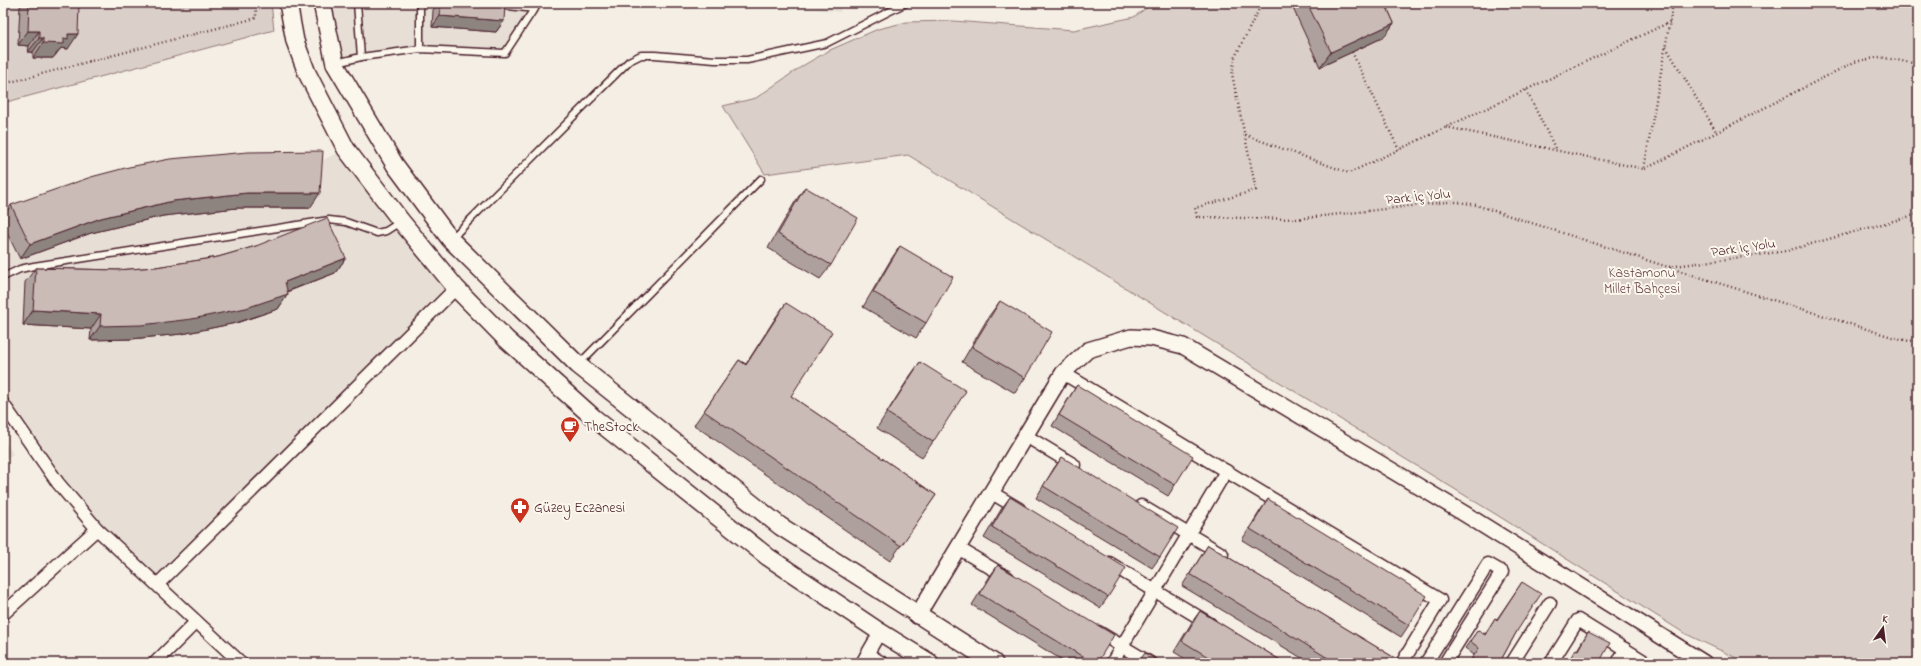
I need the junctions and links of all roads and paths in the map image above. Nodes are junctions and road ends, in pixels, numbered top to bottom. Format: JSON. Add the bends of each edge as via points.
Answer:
{"nodes":[{"id":1,"x":256,"y":3,"type":"edge"},
{"id":2,"x":288,"y":3,"type":"edge"},
{"id":3,"x":322,"y":3,"type":"edge"},
{"id":4,"x":356,"y":3,"type":"edge"},
{"id":5,"x":420,"y":3,"type":"edge"},
{"id":6,"x":906,"y":3,"type":"edge"},
{"id":7,"x":1262,"y":3,"type":"edge"},
{"id":8,"x":1673,"y":3,"type":"edge"},
{"id":9,"x":1899,"y":3,"type":"edge"},
{"id":10,"x":488,"y":4,"type":"edge"},
{"id":11,"x":536,"y":6,"type":"edge"},
{"id":12,"x":1918,"y":6,"type":"edge"},
{"id":13,"x":1670,"y":22,"type":"junction"},
{"id":14,"x":1665,"y":47,"type":"junction"},
{"id":15,"x":420,"y":49,"type":"junction"},
{"id":16,"x":1352,"y":52,"type":"edge"},
{"id":17,"x":361,"y":57,"type":"junction"},
{"id":18,"x":335,"y":64,"type":"junction"},
{"id":19,"x":1918,"y":64,"type":"edge"},
{"id":20,"x":3,"y":84,"type":"edge"},
{"id":21,"x":1526,"y":90,"type":"junction"},
{"id":22,"x":1446,"y":127,"type":"junction"},
{"id":23,"x":1717,"y":132,"type":"junction"},
{"id":24,"x":1245,"y":135,"type":"junction"},
{"id":25,"x":1398,"y":150,"type":"junction"},
{"id":26,"x":1556,"y":150,"type":"junction"},
{"id":27,"x":1644,"y":169,"type":"junction"},
{"id":28,"x":761,"y":179,"type":"dead end"},
{"id":29,"x":1918,"y":214,"type":"edge"},
{"id":30,"x":401,"y":221,"type":"junction"},
{"id":31,"x":450,"y":239,"type":"junction"},
{"id":32,"x":1668,"y":267,"type":"junction"},
{"id":33,"x":3,"y":277,"type":"edge"},
{"id":34,"x":456,"y":288,"type":"junction"},
{"id":35,"x":1918,"y":340,"type":"edge"},
{"id":36,"x":578,"y":365,"type":"junction"},
{"id":37,"x":1063,"y":373,"type":"junction"},
{"id":38,"x":3,"y":404,"type":"edge"},
{"id":39,"x":1026,"y":436,"type":"junction"},
{"id":40,"x":1226,"y":471,"type":"junction"},
{"id":41,"x":1087,"y":473,"type":"edge"},
{"id":42,"x":992,"y":493,"type":"junction"},
{"id":43,"x":1134,"y":501,"type":"edge"},
{"id":44,"x":1032,"y":517,"type":"edge"},
{"id":45,"x":97,"y":529,"type":"junction"},
{"id":46,"x":1189,"y":534,"type":"junction"},
{"id":47,"x":958,"y":548,"type":"junction"},
{"id":48,"x":1100,"y":558,"type":"edge"},
{"id":49,"x":1235,"y":562,"type":"edge"},
{"id":50,"x":158,"y":584,"type":"junction"},
{"id":51,"x":1020,"y":585,"type":"edge"},
{"id":52,"x":1155,"y":591,"type":"junction"},
{"id":53,"x":1550,"y":603,"type":"dead end"},
{"id":54,"x":3,"y":614,"type":"edge"},
{"id":55,"x":917,"y":616,"type":"junction"},
{"id":56,"x":196,"y":622,"type":"junction"},
{"id":57,"x":1088,"y":626,"type":"edge"},
{"id":58,"x":1221,"y":631,"type":"edge"},
{"id":59,"x":880,"y":632,"type":"junction"},
{"id":60,"x":1122,"y":646,"type":"junction"},
{"id":61,"x":1625,"y":649,"type":"junction"},
{"id":62,"x":865,"y":659,"type":"edge"},
{"id":63,"x":1400,"y":661,"type":"edge"},
{"id":64,"x":155,"y":663,"type":"edge"},
{"id":65,"x":241,"y":663,"type":"edge"},
{"id":66,"x":882,"y":663,"type":"edge"},
{"id":67,"x":930,"y":663,"type":"edge"},
{"id":68,"x":994,"y":663,"type":"edge"},
{"id":69,"x":1112,"y":663,"type":"edge"},
{"id":70,"x":1150,"y":663,"type":"edge"},
{"id":71,"x":1426,"y":663,"type":"edge"},
{"id":72,"x":1445,"y":663,"type":"edge"},
{"id":73,"x":1512,"y":663,"type":"edge"},
{"id":74,"x":1551,"y":663,"type":"edge"},
{"id":75,"x":1618,"y":663,"type":"edge"},
{"id":76,"x":1647,"y":663,"type":"edge"},
{"id":77,"x":1704,"y":663,"type":"edge"}],
"edges":[{"from":1,"to":20,"type":"path","via":[[256,18]]},
{"from":2,"to":30,"type":"main road","via":[[295,40],[307,73],[346,149]]},
{"from":3,"to":18,"type":"main road"},
{"from":4,"to":17,"type":"lane"},
{"from":5,"to":15,"type":"lane"},
{"from":6,"to":31,"type":"lane","via":[[827,43],[754,58],[715,60],[641,55],[629,61]]},
{"from":7,"to":24,"type":"path","name":"Park İç Yolu","via":[[1235,57],[1232,74]]},
{"from":8,"to":13,"type":"path"},
{"from":9,"to":12,"type":"path"},
{"from":10,"to":11,"type":"lane"},
{"from":11,"to":15,"type":"lane","via":[[506,53]]},
{"from":13,"to":14,"type":"path"},
{"from":13,"to":21,"type":"path"},
{"from":14,"to":23,"type":"path"},
{"from":14,"to":27,"type":"path"},
{"from":15,"to":17,"type":"lane"},
{"from":16,"to":25,"type":"path"},
{"from":17,"to":18,"type":"lane"},
{"from":18,"to":31,"type":"main road","via":[[395,165]]},
{"from":19,"to":23,"type":"path","via":[[1880,57],[1854,62]]},
{"from":21,"to":22,"type":"path"},
{"from":21,"to":26,"type":"path"},
{"from":22,"to":25,"type":"path"},
{"from":22,"to":26,"type":"path"},
{"from":23,"to":27,"type":"path"},
{"from":24,"to":25,"type":"path","via":[[1349,173]]},
{"from":24,"to":32,"type":"path","name":"Park İç Yolu","via":[[1256,190],[1195,208],[1197,217],[1296,219],[1459,202]]},
{"from":26,"to":27,"type":"path"},
{"from":28,"to":36,"type":"lane"},
{"from":29,"to":32,"type":"path","name":"Park İç Yolu","via":[[1786,251]]},
{"from":30,"to":33,"type":"lane","via":[[386,231],[377,233],[346,222],[329,220],[34,266]]},
{"from":30,"to":34,"type":"main road"},
{"from":31,"to":36,"type":"main road"},
{"from":32,"to":35,"type":"path","via":[[1892,338]]},
{"from":34,"to":50,"type":"street"},
{"from":34,"to":59,"type":"main road","via":[[506,339],[594,418],[768,557]]},
{"from":36,"to":55,"type":"main road","via":[[780,526]]},
{"from":37,"to":39,"type":"street"},
{"from":37,"to":40,"type":"street"},
{"from":37,"to":77,"type":"street","via":[[1088,350],[1131,337],[1151,338],[1183,346],[1465,514]]},
{"from":38,"to":45,"type":"street","via":[[58,483]]},
{"from":39,"to":41,"type":"street"},
{"from":39,"to":42,"type":"street"},
{"from":40,"to":46,"type":"street"},
{"from":40,"to":63,"type":"street","via":[[1440,600]]},
{"from":42,"to":44,"type":"street"},
{"from":42,"to":47,"type":"street"},
{"from":43,"to":46,"type":"street"},
{"from":45,"to":50,"type":"street"},
{"from":45,"to":54,"type":"street"},
{"from":46,"to":49,"type":"street"},
{"from":46,"to":52,"type":"street"},
{"from":47,"to":51,"type":"street"},
{"from":47,"to":55,"type":"street"},
{"from":48,"to":52,"type":"street"},
{"from":50,"to":56,"type":"street"},
{"from":52,"to":58,"type":"street"},
{"from":52,"to":60,"type":"street"},
{"from":53,"to":73,"type":"street"},
{"from":55,"to":68,"type":"main road"},
{"from":56,"to":64,"type":"street"},
{"from":56,"to":65,"type":"street"},
{"from":57,"to":60,"type":"street"},
{"from":59,"to":62,"type":"street"},
{"from":59,"to":67,"type":"main road"},
{"from":60,"to":69,"type":"street"},
{"from":60,"to":70,"type":"street"},
{"from":61,"to":74,"type":"street","via":[[1578,620]]},
{"from":61,"to":75,"type":"street"},
{"from":61,"to":76,"type":"street"},
{"from":62,"to":66,"type":"street"},
{"from":71,"to":72,"type":"street","via":[[1488,564],[1502,572]]}]}
